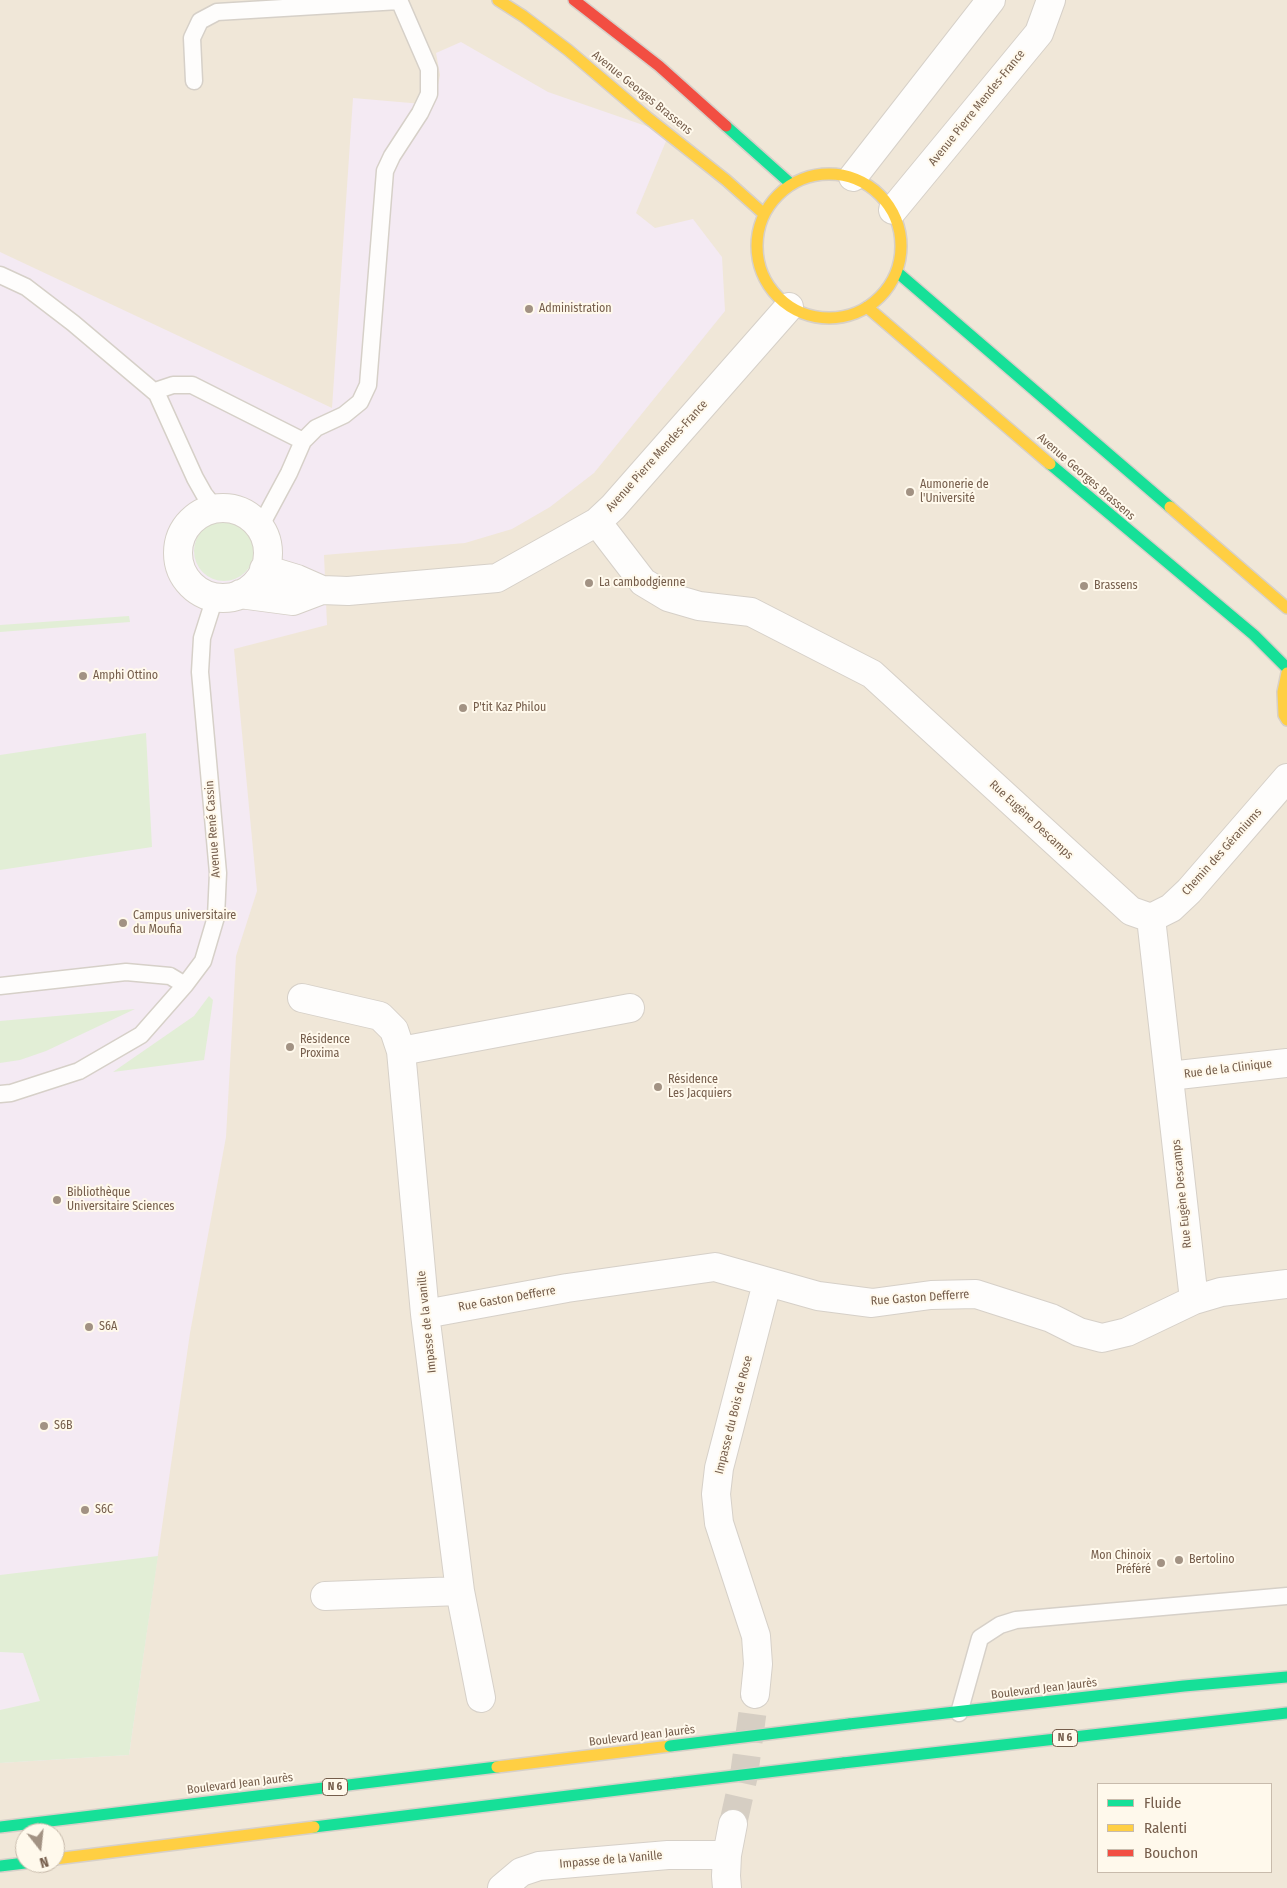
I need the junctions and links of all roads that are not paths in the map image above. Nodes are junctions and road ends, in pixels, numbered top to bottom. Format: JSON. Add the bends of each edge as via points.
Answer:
{"nodes":[{"id":1,"x":399,"y":0,"type":"edge"},
{"id":2,"x":498,"y":0,"type":"edge"},
{"id":3,"x":574,"y":0,"type":"edge"},
{"id":4,"x":991,"y":0,"type":"edge"},
{"id":5,"x":1050,"y":0,"type":"edge"},
{"id":6,"x":194,"y":81,"type":"dead end"},
{"id":7,"x":853,"y":177,"type":"junction"},
{"id":8,"x":791,"y":184,"type":"junction"},
{"id":9,"x":892,"y":210,"type":"junction"},
{"id":10,"x":764,"y":214,"type":"junction"},
{"id":11,"x":897,"y":272,"type":"junction"},
{"id":12,"x":0,"y":275,"type":"edge"},
{"id":13,"x":789,"y":306,"type":"junction"},
{"id":14,"x":867,"y":308,"type":"junction"},
{"id":15,"x":157,"y":394,"type":"junction"},
{"id":16,"x":303,"y":441,"type":"junction"},
{"id":17,"x":215,"y":508,"type":"junction"},
{"id":18,"x":597,"y":522,"type":"junction"},
{"id":19,"x":260,"y":526,"type":"junction"},
{"id":20,"x":264,"y":569,"type":"junction"},
{"id":21,"x":322,"y":590,"type":"junction"},
{"id":22,"x":227,"y":596,"type":"junction"},
{"id":23,"x":1287,"y":608,"type":"edge"},
{"id":24,"x":1287,"y":668,"type":"edge"},
{"id":25,"x":1287,"y":673,"type":"edge"},
{"id":26,"x":1287,"y":720,"type":"edge"},
{"id":27,"x":1287,"y":778,"type":"edge"},
{"id":28,"x":1151,"y":918,"type":"junction"},
{"id":29,"x":185,"y":984,"type":"junction"},
{"id":30,"x":0,"y":986,"type":"edge"},
{"id":31,"x":302,"y":998,"type":"dead end"},
{"id":32,"x":630,"y":1008,"type":"dead end"},
{"id":33,"x":401,"y":1051,"type":"junction"},
{"id":34,"x":1287,"y":1062,"type":"edge"},
{"id":35,"x":1169,"y":1076,"type":"junction"},
{"id":36,"x":0,"y":1094,"type":"edge"},
{"id":37,"x":767,"y":1283,"type":"junction"},
{"id":38,"x":1287,"y":1284,"type":"edge"},
{"id":39,"x":1194,"y":1300,"type":"junction"},
{"id":40,"x":425,"y":1314,"type":"junction"},
{"id":41,"x":460,"y":1591,"type":"junction"},
{"id":42,"x":325,"y":1596,"type":"dead end"},
{"id":43,"x":1287,"y":1596,"type":"edge"},
{"id":44,"x":1287,"y":1677,"type":"edge"},
{"id":45,"x":755,"y":1694,"type":"tunnel mouth"},
{"id":46,"x":481,"y":1698,"type":"dead end"},
{"id":47,"x":959,"y":1713,"type":"junction"},
{"id":48,"x":1287,"y":1713,"type":"edge"},
{"id":49,"x":733,"y":1824,"type":"tunnel mouth"},
{"id":50,"x":0,"y":1827,"type":"edge"},
{"id":51,"x":727,"y":1856,"type":"junction"},
{"id":52,"x":65,"y":1858,"type":"edge"},
{"id":53,"x":15,"y":1864,"type":"edge"},
{"id":54,"x":0,"y":1866,"type":"edge"},
{"id":55,"x":502,"y":1888,"type":"edge"},
{"id":56,"x":727,"y":1888,"type":"edge"}],
"edges":[{"from":1,"to":6,"type":"lane","via":[[217,12],[200,21],[192,38]]},
{"from":1,"to":16,"type":"lane","via":[[429,69],[428,94],[386,171],[368,385],[360,402],[344,415],[316,428]]},
{"from":2,"to":10,"type":"main road","name":"Avenue Georges Brassens","via":[[568,50]]},
{"from":3,"to":8,"type":"main road","via":[[659,66]]},
{"from":4,"to":7,"type":"street"},
{"from":5,"to":9,"type":"street","name":"Avenue Pierre Mendes-France","via":[[1039,33]]},
{"from":7,"to":8,"type":"main road","via":[[832,173],[810,175]]},
{"from":7,"to":9,"type":"main road","via":[[882,196]]},
{"from":8,"to":10,"type":"main road","via":[[775,197]]},
{"from":9,"to":11,"type":"main road","via":[[900,230],[902,251]]},
{"from":10,"to":13,"type":"main road","via":[[757,234],[756,255],[762,275],[773,292]]},
{"from":11,"to":14,"type":"main road","via":[[885,292]]},
{"from":11,"to":23,"type":"main road"},
{"from":12,"to":15,"type":"lane","via":[[26,287]]},
{"from":13,"to":14,"type":"main road","via":[[808,315],[828,318],[849,316]]},
{"from":13,"to":18,"type":"street","name":"Avenue Pierre Mendes-France"},
{"from":14,"to":24,"type":"main road","name":"Avenue Georges Brassens","via":[[1254,635]]},
{"from":15,"to":16,"type":"lane","via":[[155,391],[173,385],[192,385]]},
{"from":15,"to":17,"type":"lane","via":[[195,478]]},
{"from":16,"to":19,"type":"lane"},
{"from":17,"to":19,"type":"street","via":[[240,511]]},
{"from":17,"to":22,"type":"street","via":[[191,520],[183,532],[177,553],[184,576],[192,586],[202,593]]},
{"from":18,"to":21,"type":"street","name":"Avenue Pierre Mendes-France","via":[[497,578],[348,591]]},
{"from":18,"to":28,"type":"street","name":"Rue Eugène Descamps","via":[[643,582],[668,597],[699,606],[750,612],[872,674],[1131,911]]},
{"from":19,"to":20,"type":"street","via":[[268,555]]},
{"from":20,"to":21,"type":"street","name":"Avenue Pierre Mendes-France"},
{"from":20,"to":22,"type":"street","via":[[250,589]]},
{"from":21,"to":22,"type":"street","name":"Avenue Pierre Mendes-France","via":[[293,601]]},
{"from":22,"to":29,"type":"lane","name":"Avenue René Cassin","via":[[202,638],[200,672],[218,873],[216,917],[203,961]]},
{"from":25,"to":26,"type":"main road","via":[[1282,692]]},
{"from":27,"to":28,"type":"street","name":"Chemin des Géraniums","via":[[1189,891],[1171,908]]},
{"from":28,"to":35,"type":"street","name":"Rue Eugène Descamps"},
{"from":29,"to":30,"type":"lane","via":[[170,976],[126,972]]},
{"from":29,"to":36,"type":"lane","name":"Avenue René Cassin","via":[[141,1034],[79,1071]]},
{"from":31,"to":33,"type":"street","name":"Impasse de la vanille","via":[[380,1016],[394,1030]]},
{"from":32,"to":33,"type":"street"},
{"from":33,"to":40,"type":"street","name":"Impasse de la vanille"},
{"from":34,"to":35,"type":"street","name":"Rue de la Clinique"},
{"from":35,"to":39,"type":"street","name":"Rue Eugène Descamps"},
{"from":37,"to":39,"type":"street","name":"Rue Gaston Defferre","via":[[818,1296],[872,1303],[931,1295],[976,1294],[1102,1338],[1127,1332]]},
{"from":37,"to":40,"type":"street","name":"Rue Gaston Defferre","via":[[715,1267],[567,1288]]},
{"from":37,"to":45,"type":"street","name":"Impasse du Bois de Rose","via":[[719,1468],[716,1494],[719,1522],[756,1636]]},
{"from":38,"to":39,"type":"street","name":"Rue Gaston Defferre","via":[[1221,1292]]},
{"from":40,"to":41,"type":"street","name":"Impasse de la vanille"},
{"from":41,"to":42,"type":"street"},
{"from":41,"to":46,"type":"street","name":"Impasse de la vanille"},
{"from":43,"to":47,"type":"lane","via":[[1016,1620],[1000,1625],[980,1638]]},
{"from":44,"to":47,"type":"main road","name":"Boulevard Jean Jaurès","number":"N 6"},
{"from":47,"to":50,"type":"main road","name":"Boulevard Jean Jaurès","number":"N 6","bridge":true},
{"from":48,"to":52,"type":"main road","number":"N 6","bridge":true,"via":[[843,1763]]},
{"from":49,"to":51,"type":"street"},
{"from":51,"to":55,"type":"street","name":"Impasse de la Vanille","via":[[668,1854],[539,1866],[521,1872]]},
{"from":51,"to":56,"type":"street"},
{"from":53,"to":54,"type":"main road"}]}
